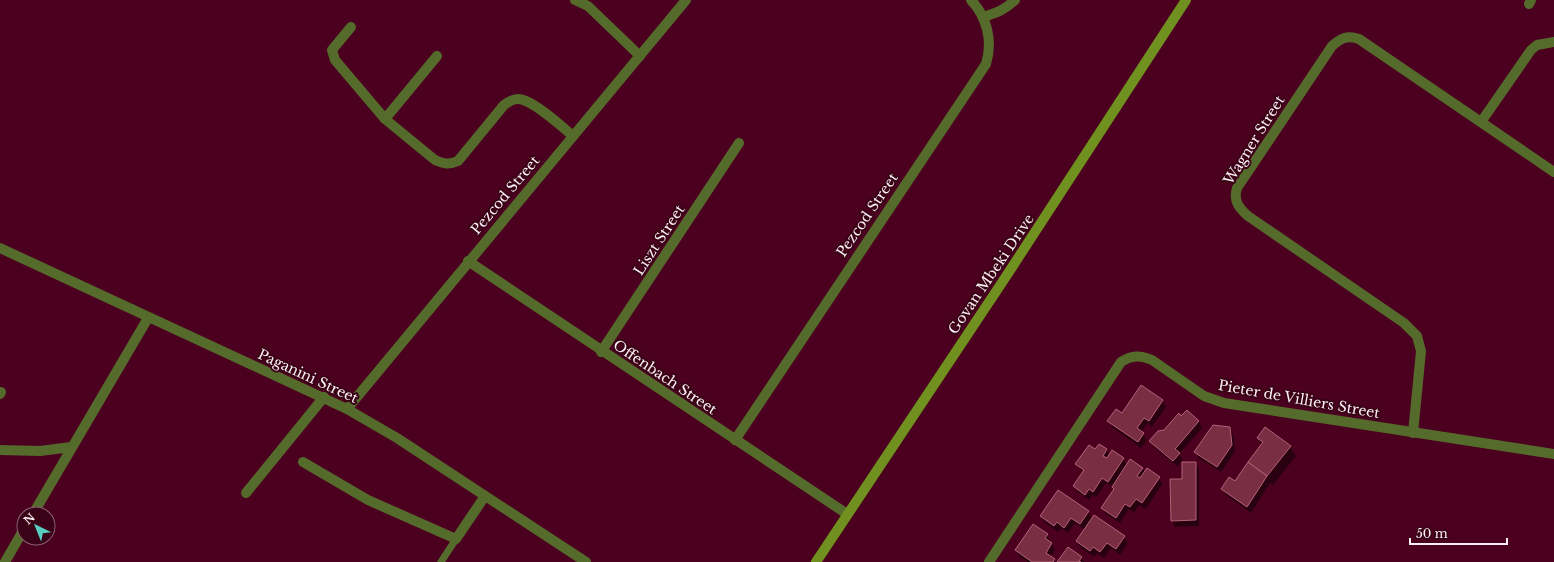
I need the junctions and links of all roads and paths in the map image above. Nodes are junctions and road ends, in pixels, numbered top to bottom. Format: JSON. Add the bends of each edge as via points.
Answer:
{"nodes":[{"id":1,"x":575,"y":0,"type":"edge"},
{"id":2,"x":686,"y":0,"type":"edge"},
{"id":3,"x":970,"y":0,"type":"edge"},
{"id":4,"x":1016,"y":0,"type":"edge"},
{"id":5,"x":1186,"y":0,"type":"edge"},
{"id":6,"x":590,"y":3,"type":"edge"},
{"id":7,"x":982,"y":17,"type":"junction"},
{"id":8,"x":351,"y":27,"type":"dead end"},
{"id":9,"x":1554,"y":42,"type":"edge"},
{"id":10,"x":437,"y":56,"type":"dead end"},
{"id":11,"x":640,"y":56,"type":"junction"},
{"id":12,"x":385,"y":119,"type":"junction"},
{"id":13,"x":1481,"y":122,"type":"junction"},
{"id":14,"x":573,"y":136,"type":"junction"},
{"id":15,"x":739,"y":143,"type":"dead end"},
{"id":16,"x":1554,"y":172,"type":"edge"},
{"id":17,"x":0,"y":248,"type":"edge"},
{"id":18,"x":468,"y":261,"type":"junction"},
{"id":19,"x":148,"y":318,"type":"junction"},
{"id":20,"x":601,"y":352,"type":"junction"},
{"id":21,"x":324,"y":397,"type":"junction"},
{"id":22,"x":347,"y":409,"type":"junction"},
{"id":23,"x":1413,"y":434,"type":"junction"},
{"id":24,"x":735,"y":440,"type":"junction"},
{"id":25,"x":71,"y":447,"type":"junction"},
{"id":26,"x":0,"y":450,"type":"edge"},
{"id":27,"x":1554,"y":454,"type":"edge"},
{"id":28,"x":303,"y":462,"type":"dead end"},
{"id":29,"x":246,"y":493,"type":"dead end"},
{"id":30,"x":484,"y":496,"type":"junction"},
{"id":31,"x":38,"y":506,"type":"edge"},
{"id":32,"x":847,"y":514,"type":"junction"},
{"id":33,"x":456,"y":540,"type":"junction"},
{"id":34,"x":16,"y":543,"type":"edge"},
{"id":35,"x":5,"y":562,"type":"edge"},
{"id":36,"x":441,"y":562,"type":"edge"},
{"id":37,"x":586,"y":562,"type":"edge"},
{"id":38,"x":816,"y":562,"type":"edge"},
{"id":39,"x":989,"y":562,"type":"edge"}],
"edges":[{"from":1,"to":6,"type":"street"},
{"from":2,"to":11,"type":"street","name":"Pezcod Street"},
{"from":3,"to":7,"type":"street","name":"Pezcod Street"},
{"from":4,"to":7,"type":"street","via":[[997,13]]},
{"from":5,"to":32,"type":"street","name":"Govan Mbeki Drive","via":[[1003,282]]},
{"from":6,"to":11,"type":"street"},
{"from":7,"to":24,"type":"street","name":"Pezcod Street","via":[[990,42],[986,64]]},
{"from":8,"to":12,"type":"street","via":[[332,50],[335,60]]},
{"from":9,"to":13,"type":"street","via":[[1531,50]]},
{"from":10,"to":12,"type":"street"},
{"from":11,"to":14,"type":"street","name":"Pezcod Street"},
{"from":12,"to":14,"type":"street","via":[[423,151],[444,164],[458,161],[504,105],[518,99],[527,101]]},
{"from":13,"to":16,"type":"street","name":"Wagner Street"},
{"from":13,"to":23,"type":"street","name":"Wagner Street","via":[[1359,39],[1344,37],[1326,54],[1237,188],[1235,196],[1240,209],[1248,216],[1404,322],[1417,336],[1421,351]]},
{"from":14,"to":18,"type":"street","name":"Pezcod Street"},
{"from":15,"to":20,"type":"street","name":"Liszt Street"},
{"from":17,"to":19,"type":"street","name":"Paganini Street"},
{"from":18,"to":20,"type":"street","name":"Offenbach Street"},
{"from":18,"to":22,"type":"street","name":"Pezcod Street"},
{"from":19,"to":21,"type":"street","name":"Paganini Street"},
{"from":19,"to":25,"type":"street"},
{"from":20,"to":24,"type":"street","name":"Offenbach Street"},
{"from":21,"to":22,"type":"street","name":"Paganini Street"},
{"from":21,"to":29,"type":"street"},
{"from":22,"to":30,"type":"street","name":"Paganini Street","via":[[397,438]]},
{"from":23,"to":27,"type":"street","name":"Pieter de Villiers Street"},
{"from":23,"to":39,"type":"street","name":"Pieter de Villiers Street","via":[[1224,404],[1204,396],[1152,360],[1143,357],[1128,358],[1121,362]]},
{"from":24,"to":32,"type":"street","name":"Offenbach Street"},
{"from":25,"to":26,"type":"street","via":[[40,451]]},
{"from":25,"to":31,"type":"street"},
{"from":28,"to":33,"type":"street","via":[[368,500]]},
{"from":30,"to":33,"type":"street"},
{"from":30,"to":37,"type":"street","name":"Paganini Street"},
{"from":32,"to":38,"type":"street","name":"Govan Mbeki Drive"},
{"from":33,"to":36,"type":"lane"},
{"from":34,"to":35,"type":"street"}]}
